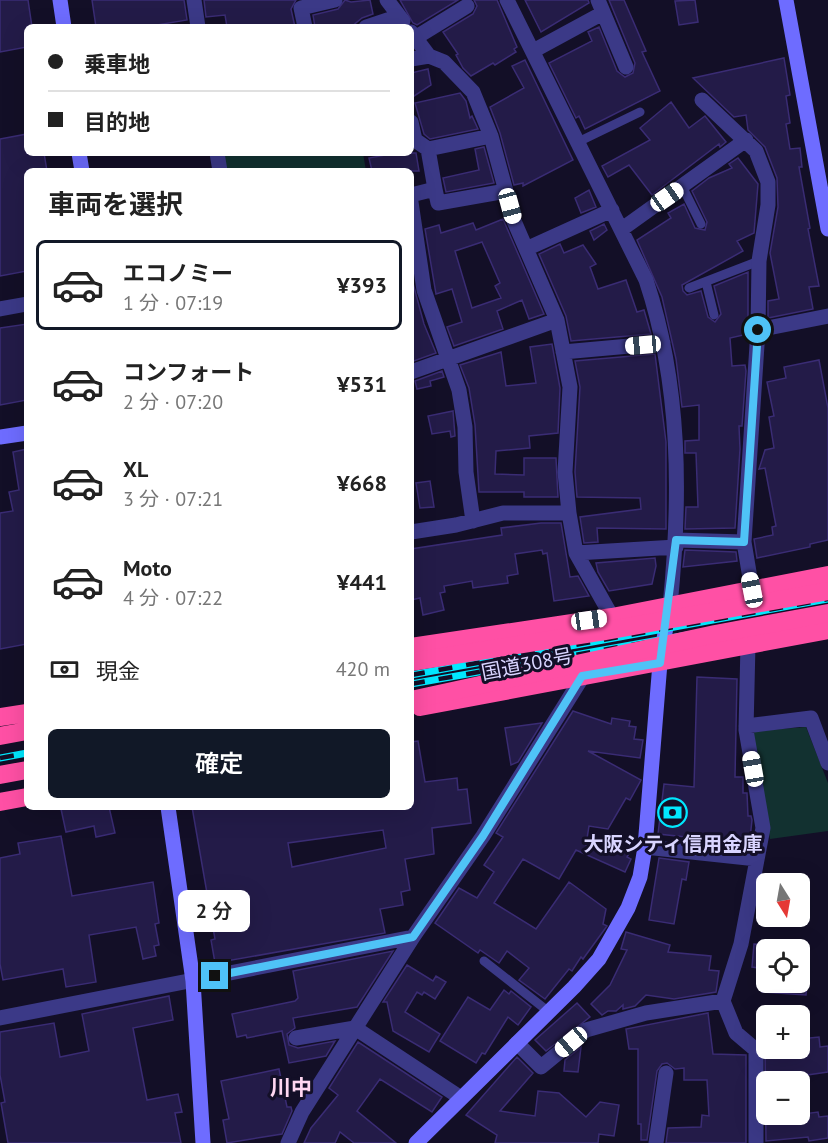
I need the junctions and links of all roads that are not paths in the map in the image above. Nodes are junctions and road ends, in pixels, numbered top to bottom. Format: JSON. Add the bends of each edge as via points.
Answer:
{"nodes":[{"id":1,"x":60,"y":0,"type":"edge"},
{"id":2,"x":194,"y":0,"type":"edge"},
{"id":3,"x":335,"y":0,"type":"edge"},
{"id":4,"x":387,"y":0,"type":"edge"},
{"id":5,"x":507,"y":0,"type":"edge"},
{"id":6,"x":786,"y":0,"type":"edge"},
{"id":7,"x":467,"y":6,"type":"dead end"},
{"id":8,"x":600,"y":6,"type":"edge"},
{"id":9,"x":64,"y":24,"type":"edge"},
{"id":10,"x":198,"y":24,"type":"edge"},
{"id":11,"x":304,"y":24,"type":"edge"},
{"id":12,"x":405,"y":24,"type":"edge"},
{"id":13,"x":414,"y":26,"type":"edge"},
{"id":14,"x":414,"y":36,"type":"edge"},
{"id":15,"x":533,"y":51,"type":"junction"},
{"id":16,"x":429,"y":56,"type":"junction"},
{"id":17,"x":414,"y":58,"type":"edge"},
{"id":18,"x":626,"y":67,"type":"dead end"},
{"id":19,"x":702,"y":100,"type":"dead end"},
{"id":20,"x":640,"y":112,"type":"dead end"},
{"id":21,"x":414,"y":136,"type":"edge"},
{"id":22,"x":491,"y":136,"type":"junction"},
{"id":23,"x":746,"y":140,"type":"junction"},
{"id":24,"x":578,"y":142,"type":"junction"},
{"id":25,"x":428,"y":149,"type":"junction"},
{"id":26,"x":682,"y":186,"type":"junction"},
{"id":27,"x":435,"y":189,"type":"junction"},
{"id":28,"x":506,"y":191,"type":"junction"},
{"id":29,"x":414,"y":194,"type":"edge"},
{"id":30,"x":825,"y":197,"type":"edge"},
{"id":31,"x":612,"y":210,"type":"junction"},
{"id":32,"x":701,"y":224,"type":"dead end"},
{"id":33,"x":622,"y":229,"type":"junction"},
{"id":34,"x":828,"y":229,"type":"edge"},
{"id":35,"x":414,"y":239,"type":"edge"},
{"id":36,"x":526,"y":249,"type":"junction"},
{"id":37,"x":759,"y":261,"type":"junction"},
{"id":38,"x":416,"y":264,"type":"edge"},
{"id":39,"x":706,"y":282,"type":"junction"},
{"id":40,"x":689,"y":288,"type":"dead end"},
{"id":41,"x":24,"y":305,"type":"edge"},
{"id":42,"x":0,"y":309,"type":"edge"},
{"id":43,"x":714,"y":315,"type":"dead end"},
{"id":44,"x":828,"y":316,"type":"edge"},
{"id":45,"x":557,"y":320,"type":"junction"},
{"id":46,"x":758,"y":330,"type":"junction"},
{"id":47,"x":663,"y":343,"type":"junction"},
{"id":48,"x":563,"y":352,"type":"junction"},
{"id":49,"x":450,"y":358,"type":"junction"},
{"id":50,"x":414,"y":371,"type":"edge"},
{"id":51,"x":24,"y":433,"type":"edge"},
{"id":52,"x":0,"y":437,"type":"edge"},
{"id":53,"x":569,"y":513,"type":"junction"},
{"id":54,"x":472,"y":521,"type":"junction"},
{"id":55,"x":414,"y":531,"type":"edge"},
{"id":56,"x":744,"y":542,"type":"junction"},
{"id":57,"x":676,"y":543,"type":"junction"},
{"id":58,"x":576,"y":553,"type":"junction"},
{"id":59,"x":828,"y":575,"type":"edge"},
{"id":60,"x":752,"y":590,"type":"junction"},
{"id":61,"x":828,"y":591,"type":"edge"},
{"id":62,"x":670,"y":606,"type":"junction"},
{"id":63,"x":828,"y":613,"type":"edge"},
{"id":64,"x":612,"y":617,"type":"junction"},
{"id":65,"x":828,"y":630,"type":"edge"},
{"id":66,"x":748,"y":645,"type":"junction"},
{"id":67,"x":414,"y":647,"type":"edge"},
{"id":68,"x":414,"y":662,"type":"edge"},
{"id":69,"x":660,"y":663,"type":"junction"},
{"id":70,"x":582,"y":676,"type":"junction"},
{"id":71,"x":414,"y":699,"type":"edge"},
{"id":72,"x":24,"y":704,"type":"edge"},
{"id":73,"x":414,"y":707,"type":"edge"},
{"id":74,"x":0,"y":708,"type":"edge"},
{"id":75,"x":24,"y":713,"type":"edge"},
{"id":76,"x":0,"y":717,"type":"edge"},
{"id":77,"x":746,"y":726,"type":"junction"},
{"id":78,"x":24,"y":732,"type":"edge"},
{"id":79,"x":0,"y":736,"type":"edge"},
{"id":80,"x":828,"y":763,"type":"edge"},
{"id":81,"x":24,"y":771,"type":"edge"},
{"id":82,"x":0,"y":775,"type":"edge"},
{"id":83,"x":24,"y":790,"type":"edge"},
{"id":84,"x":0,"y":794,"type":"edge"},
{"id":85,"x":24,"y":798,"type":"edge"},
{"id":86,"x":0,"y":802,"type":"edge"},
{"id":87,"x":168,"y":810,"type":"edge"},
{"id":88,"x":645,"y":847,"type":"junction"},
{"id":89,"x":757,"y":859,"type":"junction"},
{"id":90,"x":413,"y":937,"type":"junction"},
{"id":91,"x":484,"y":961,"type":"dead end"},
{"id":92,"x":193,"y":981,"type":"junction"},
{"id":93,"x":723,"y":1001,"type":"junction"},
{"id":94,"x":549,"y":1012,"type":"junction"},
{"id":95,"x":0,"y":1018,"type":"edge"},
{"id":96,"x":355,"y":1028,"type":"junction"},
{"id":97,"x":296,"y":1038,"type":"dead end"},
{"id":98,"x":517,"y":1043,"type":"junction"},
{"id":99,"x":666,"y":1073,"type":"dead end"},
{"id":100,"x":462,"y":1098,"type":"junction"},
{"id":101,"x":203,"y":1143,"type":"edge"},
{"id":102,"x":288,"y":1143,"type":"edge"},
{"id":103,"x":416,"y":1143,"type":"edge"},
{"id":104,"x":656,"y":1143,"type":"edge"},
{"id":105,"x":756,"y":1143,"type":"edge"}],
"edges":[{"from":1,"to":9,"type":"street"},
{"from":2,"to":10,"type":"street"},
{"from":3,"to":11,"type":"street","via":[[301,8]]},
{"from":4,"to":12,"type":"street"},
{"from":5,"to":15,"type":"street"},
{"from":6,"to":30,"type":"street"},
{"from":7,"to":13,"type":"street"},
{"from":8,"to":15,"type":"street"},
{"from":8,"to":18,"type":"street"},
{"from":14,"to":16,"type":"street"},
{"from":15,"to":24,"type":"street"},
{"from":16,"to":17,"type":"street"},
{"from":16,"to":22,"type":"street","via":[[444,62],[473,92]]},
{"from":19,"to":23,"type":"street"},
{"from":20,"to":24,"type":"lane"},
{"from":21,"to":25,"type":"street"},
{"from":22,"to":25,"type":"street"},
{"from":22,"to":28,"type":"street"},
{"from":23,"to":26,"type":"street"},
{"from":23,"to":37,"type":"street","via":[[760,157],[768,182]]},
{"from":24,"to":31,"type":"street"},
{"from":25,"to":27,"type":"street"},
{"from":26,"to":32,"type":"lane"},
{"from":26,"to":33,"type":"street"},
{"from":27,"to":28,"type":"street","via":[[438,203]]},
{"from":27,"to":29,"type":"street"},
{"from":28,"to":36,"type":"street"},
{"from":30,"to":34,"type":"street"},
{"from":31,"to":33,"type":"street"},
{"from":31,"to":36,"type":"street"},
{"from":33,"to":47,"type":"street","via":[[646,280]]},
{"from":35,"to":38,"type":"street"},
{"from":36,"to":45,"type":"street"},
{"from":37,"to":39,"type":"lane"},
{"from":37,"to":46,"type":"street"},
{"from":38,"to":49,"type":"street"},
{"from":39,"to":40,"type":"lane"},
{"from":39,"to":43,"type":"lane"},
{"from":41,"to":42,"type":"street"},
{"from":44,"to":46,"type":"street"},
{"from":45,"to":48,"type":"street"},
{"from":45,"to":49,"type":"street"},
{"from":46,"to":56,"type":"street"},
{"from":47,"to":48,"type":"street"},
{"from":47,"to":57,"type":"street","via":[[678,490]]},
{"from":48,"to":53,"type":"street","via":[[570,387],[565,472]]},
{"from":49,"to":50,"type":"street"},
{"from":49,"to":54,"type":"street","via":[[465,427]]},
{"from":51,"to":52,"type":"street"},
{"from":53,"to":54,"type":"street","via":[[503,513]]},
{"from":53,"to":58,"type":"street"},
{"from":54,"to":55,"type":"street"},
{"from":56,"to":57,"type":"street"},
{"from":56,"to":60,"type":"street"},
{"from":57,"to":58,"type":"street"},
{"from":57,"to":62,"type":"street"},
{"from":58,"to":64,"type":"street"},
{"from":59,"to":60,"type":"highway","name":"国道308号"},
{"from":60,"to":62,"type":"highway","name":"国道308号"},
{"from":61,"to":68,"type":"highway","bridge":true},
{"from":62,"to":64,"type":"highway","name":"国道308号"},
{"from":62,"to":69,"type":"street"},
{"from":63,"to":71,"type":"highway","bridge":true},
{"from":64,"to":67,"type":"highway","name":"国道308号"},
{"from":65,"to":66,"type":"highway","name":"国道308号"},
{"from":66,"to":69,"type":"highway","name":"国道308号"},
{"from":66,"to":77,"type":"street"},
{"from":69,"to":70,"type":"highway","name":"国道308号"},
{"from":69,"to":88,"type":"street"},
{"from":70,"to":73,"type":"highway","name":"国道308号"},
{"from":70,"to":90,"type":"street","via":[[483,836]]},
{"from":72,"to":74,"type":"highway"},
{"from":75,"to":76,"type":"highway"},
{"from":77,"to":80,"type":"street","via":[[811,718]]},
{"from":77,"to":89,"type":"street","via":[[763,828]]},
{"from":78,"to":79,"type":"highway"},
{"from":81,"to":82,"type":"highway"},
{"from":83,"to":84,"type":"highway"},
{"from":85,"to":86,"type":"highway"},
{"from":87,"to":92,"type":"street"},
{"from":88,"to":89,"type":"street"},
{"from":88,"to":94,"type":"street","via":[[640,877],[615,935],[599,959]]},
{"from":89,"to":93,"type":"street","via":[[741,944]]},
{"from":90,"to":92,"type":"street"},
{"from":90,"to":96,"type":"street"},
{"from":91,"to":94,"type":"lane"},
{"from":92,"to":95,"type":"street"},
{"from":92,"to":101,"type":"street"},
{"from":93,"to":98,"type":"street","via":[[646,1013],[586,1029],[541,1067]]},
{"from":93,"to":105,"type":"street","via":[[736,1033],[756,1050]]},
{"from":94,"to":98,"type":"street"},
{"from":96,"to":97,"type":"street"},
{"from":96,"to":100,"type":"street"},
{"from":96,"to":102,"type":"street","via":[[302,1112]]},
{"from":98,"to":100,"type":"street"},
{"from":99,"to":104,"type":"street"},
{"from":100,"to":103,"type":"street"}]}
